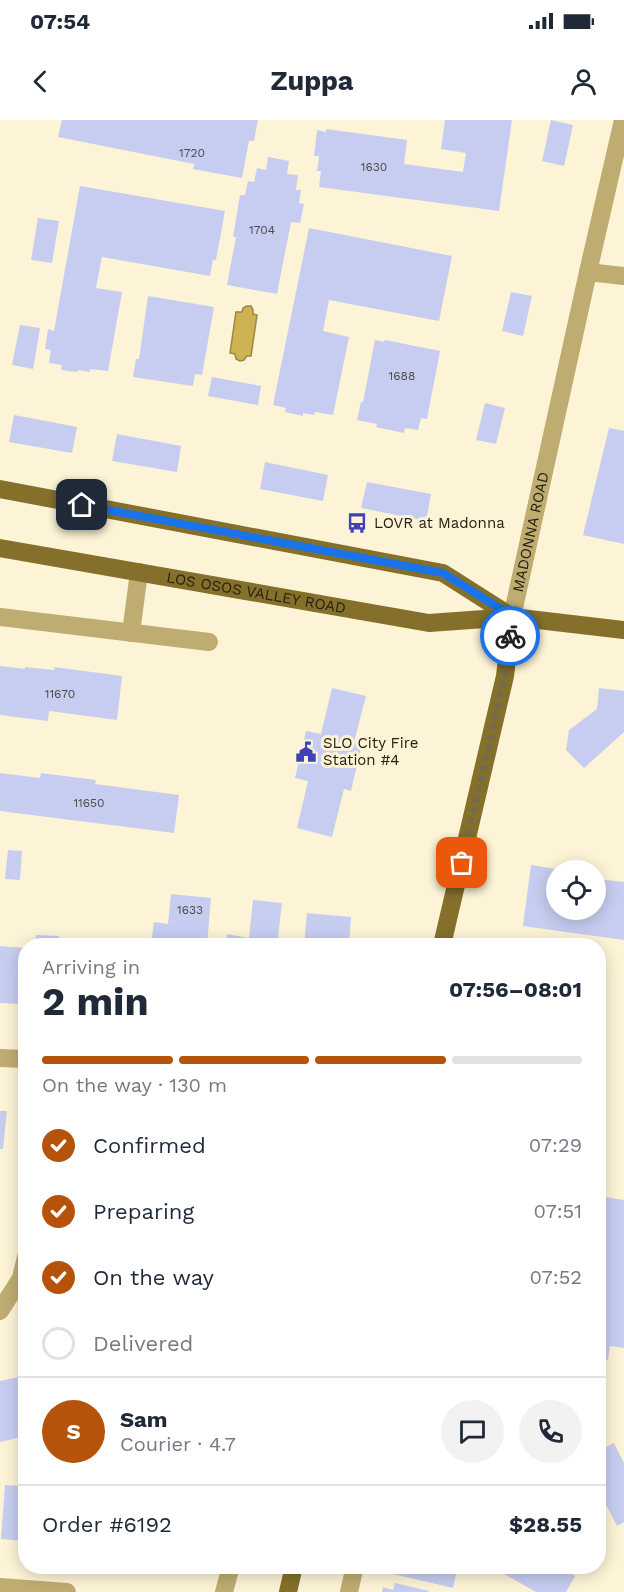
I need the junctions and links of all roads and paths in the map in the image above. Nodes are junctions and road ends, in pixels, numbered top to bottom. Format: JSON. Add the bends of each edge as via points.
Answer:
{"nodes":[{"id":1,"x":623,"y":120,"type":"edge"},
{"id":2,"x":588,"y":272,"type":"junction"},
{"id":3,"x":624,"y":276,"type":"edge"},
{"id":4,"x":0,"y":489,"type":"edge"},
{"id":5,"x":0,"y":548,"type":"edge"},
{"id":6,"x":139,"y":572,"type":"junction"},
{"id":7,"x":512,"y":616,"type":"junction"},
{"id":8,"x":0,"y":617,"type":"edge"},
{"id":9,"x":624,"y":630,"type":"edge"},
{"id":10,"x":131,"y":633,"type":"junction"},
{"id":11,"x":209,"y":642,"type":"dead end"},
{"id":12,"x":444,"y":938,"type":"edge"},
{"id":13,"x":0,"y":1058,"type":"edge"},
{"id":14,"x":18,"y":1059,"type":"edge"},
{"id":15,"x":18,"y":1283,"type":"edge"},
{"id":16,"x":0,"y":1311,"type":"edge"},
{"id":17,"x":229,"y":1574,"type":"edge"},
{"id":18,"x":292,"y":1574,"type":"edge"},
{"id":19,"x":353,"y":1574,"type":"edge"},
{"id":20,"x":0,"y":1587,"type":"edge"},
{"id":21,"x":67,"y":1592,"type":"edge"},
{"id":22,"x":224,"y":1592,"type":"edge"},
{"id":23,"x":288,"y":1592,"type":"edge"},
{"id":24,"x":349,"y":1592,"type":"edge"}],
"edges":[{"from":1,"to":2,"type":"street","name":"MADONNA ROAD"},
{"from":2,"to":3,"type":"street"},
{"from":2,"to":7,"type":"street","name":"MADONNA ROAD"},
{"from":4,"to":7,"type":"main road","name":"LOS OSOS VALLEY ROAD","via":[[443,573]]},
{"from":5,"to":6,"type":"main road","name":"LOS OSOS VALLEY ROAD"},
{"from":6,"to":7,"type":"main road","name":"LOS OSOS VALLEY ROAD","via":[[429,623]]},
{"from":6,"to":10,"type":"street"},
{"from":7,"to":9,"type":"main road","name":"LOS OSOS VALLEY ROAD"},
{"from":7,"to":12,"type":"main road","name":"MADONNA ROAD","via":[[505,676]]},
{"from":8,"to":10,"type":"street"},
{"from":10,"to":11,"type":"street"},
{"from":13,"to":14,"type":"street"},
{"from":15,"to":16,"type":"street"},
{"from":17,"to":22,"type":"street"},
{"from":18,"to":23,"type":"main road"},
{"from":19,"to":24,"type":"street"},
{"from":20,"to":21,"type":"street"}]}
